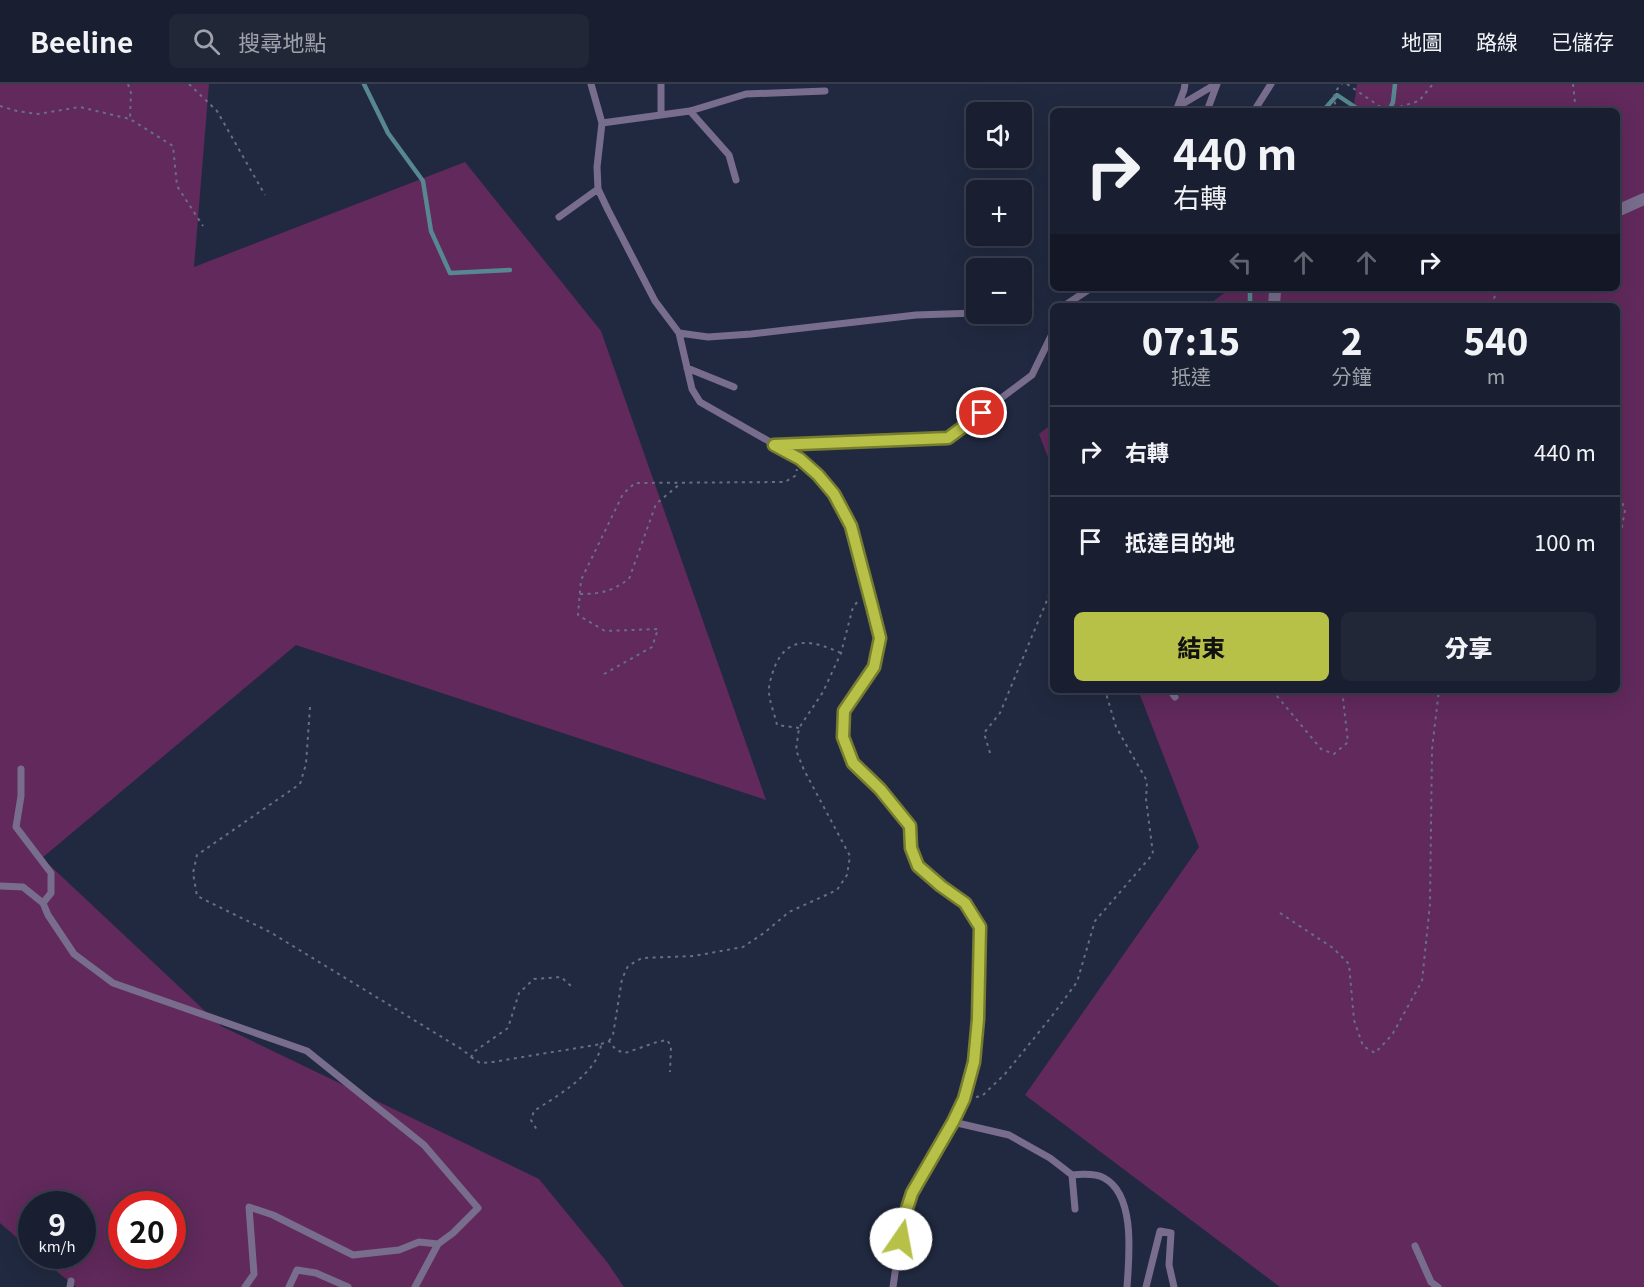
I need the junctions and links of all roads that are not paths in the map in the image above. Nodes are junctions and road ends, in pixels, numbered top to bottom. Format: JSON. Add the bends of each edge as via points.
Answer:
{"nodes":[{"id":1,"x":591,"y":84,"type":"edge"},
{"id":2,"x":661,"y":84,"type":"edge"},
{"id":3,"x":1185,"y":84,"type":"edge"},
{"id":4,"x":1216,"y":84,"type":"edge"},
{"id":5,"x":1271,"y":84,"type":"edge"},
{"id":6,"x":825,"y":91,"type":"dead end"},
{"id":7,"x":1178,"y":108,"type":"edge"},
{"id":8,"x":1180,"y":108,"type":"edge"},
{"id":9,"x":1208,"y":108,"type":"edge"},
{"id":10,"x":1256,"y":108,"type":"edge"},
{"id":11,"x":690,"y":111,"type":"junction"},
{"id":12,"x":661,"y":115,"type":"junction"},
{"id":13,"x":602,"y":123,"type":"junction"},
{"id":14,"x":736,"y":180,"type":"dead end"},
{"id":15,"x":598,"y":189,"type":"junction"},
{"id":16,"x":1644,"y":199,"type":"edge"},
{"id":17,"x":1620,"y":210,"type":"edge"},
{"id":18,"x":559,"y":217,"type":"dead end"},
{"id":19,"x":1086,"y":291,"type":"edge"},
{"id":20,"x":1068,"y":303,"type":"edge"},
{"id":21,"x":966,"y":313,"type":"edge"},
{"id":22,"x":679,"y":333,"type":"junction"},
{"id":23,"x":1050,"y":338,"type":"edge"},
{"id":24,"x":687,"y":368,"type":"junction"},
{"id":25,"x":734,"y":387,"type":"dead end"},
{"id":26,"x":774,"y":445,"type":"junction"},
{"id":27,"x":1172,"y":693,"type":"edge"},
{"id":28,"x":1175,"y":697,"type":"dead end"},
{"id":29,"x":21,"y":769,"type":"dead end"},
{"id":30,"x":0,"y":886,"type":"edge"},
{"id":31,"x":43,"y":903,"type":"junction"},
{"id":32,"x":953,"y":1122,"type":"junction"},
{"id":33,"x":1072,"y":1175,"type":"junction"},
{"id":34,"x":1075,"y":1209,"type":"dead end"},
{"id":35,"x":438,"y":1244,"type":"junction"},
{"id":36,"x":1415,"y":1245,"type":"dead end"},
{"id":37,"x":245,"y":1287,"type":"edge"},
{"id":38,"x":289,"y":1287,"type":"edge"},
{"id":39,"x":348,"y":1287,"type":"edge"},
{"id":40,"x":415,"y":1287,"type":"edge"},
{"id":41,"x":893,"y":1287,"type":"edge"},
{"id":42,"x":1127,"y":1287,"type":"edge"},
{"id":43,"x":1146,"y":1287,"type":"edge"},
{"id":44,"x":1174,"y":1287,"type":"edge"},
{"id":45,"x":1438,"y":1287,"type":"edge"}],
"edges":[{"from":1,"to":13,"type":"lane"},
{"from":2,"to":12,"type":"lane"},
{"from":3,"to":7,"type":"lane"},
{"from":4,"to":8,"type":"lane"},
{"from":4,"to":9,"type":"lane"},
{"from":5,"to":10,"type":"lane"},
{"from":6,"to":11,"type":"lane","via":[[746,94]]},
{"from":11,"to":12,"type":"lane"},
{"from":11,"to":14,"type":"lane","via":[[729,155]]},
{"from":12,"to":13,"type":"lane"},
{"from":13,"to":15,"type":"lane"},
{"from":15,"to":18,"type":"lane"},
{"from":15,"to":22,"type":"lane","via":[[655,300]]},
{"from":16,"to":17,"type":"street"},
{"from":19,"to":20,"type":"lane"},
{"from":21,"to":22,"type":"lane","via":[[708,337]]},
{"from":22,"to":24,"type":"lane"},
{"from":23,"to":26,"type":"lane","via":[[1032,375],[948,438]]},
{"from":24,"to":25,"type":"lane"},
{"from":24,"to":26,"type":"lane","via":[[700,402]]},
{"from":26,"to":32,"type":"lane","via":[[800,459],[834,494],[851,526],[880,638],[874,667],[844,711],[843,737],[853,763],[910,826],[911,848],[918,866],[965,903],[980,927],[974,1062]]},
{"from":27,"to":28,"type":"lane"},
{"from":29,"to":31,"type":"lane","via":[[16,827],[51,873],[51,893]]},
{"from":30,"to":31,"type":"lane","via":[[23,887]]},
{"from":31,"to":35,"type":"lane","via":[[74,954],[113,983],[307,1051],[424,1145],[478,1208]]},
{"from":32,"to":33,"type":"lane","via":[[1009,1136]]},
{"from":32,"to":41,"type":"lane","via":[[912,1193],[902,1224]]},
{"from":33,"to":34,"type":"lane"},
{"from":33,"to":42,"type":"lane","via":[[1104,1178],[1123,1200],[1130,1243]]},
{"from":35,"to":37,"type":"lane","via":[[419,1242],[399,1250],[353,1255],[249,1207],[254,1274]]},
{"from":35,"to":40,"type":"lane"},
{"from":36,"to":45,"type":"lane","via":[[1431,1282]]},
{"from":38,"to":39,"type":"lane","via":[[297,1270],[316,1273]]},
{"from":43,"to":44,"type":"lane","via":[[1161,1231],[1171,1233],[1169,1265]]}]}
